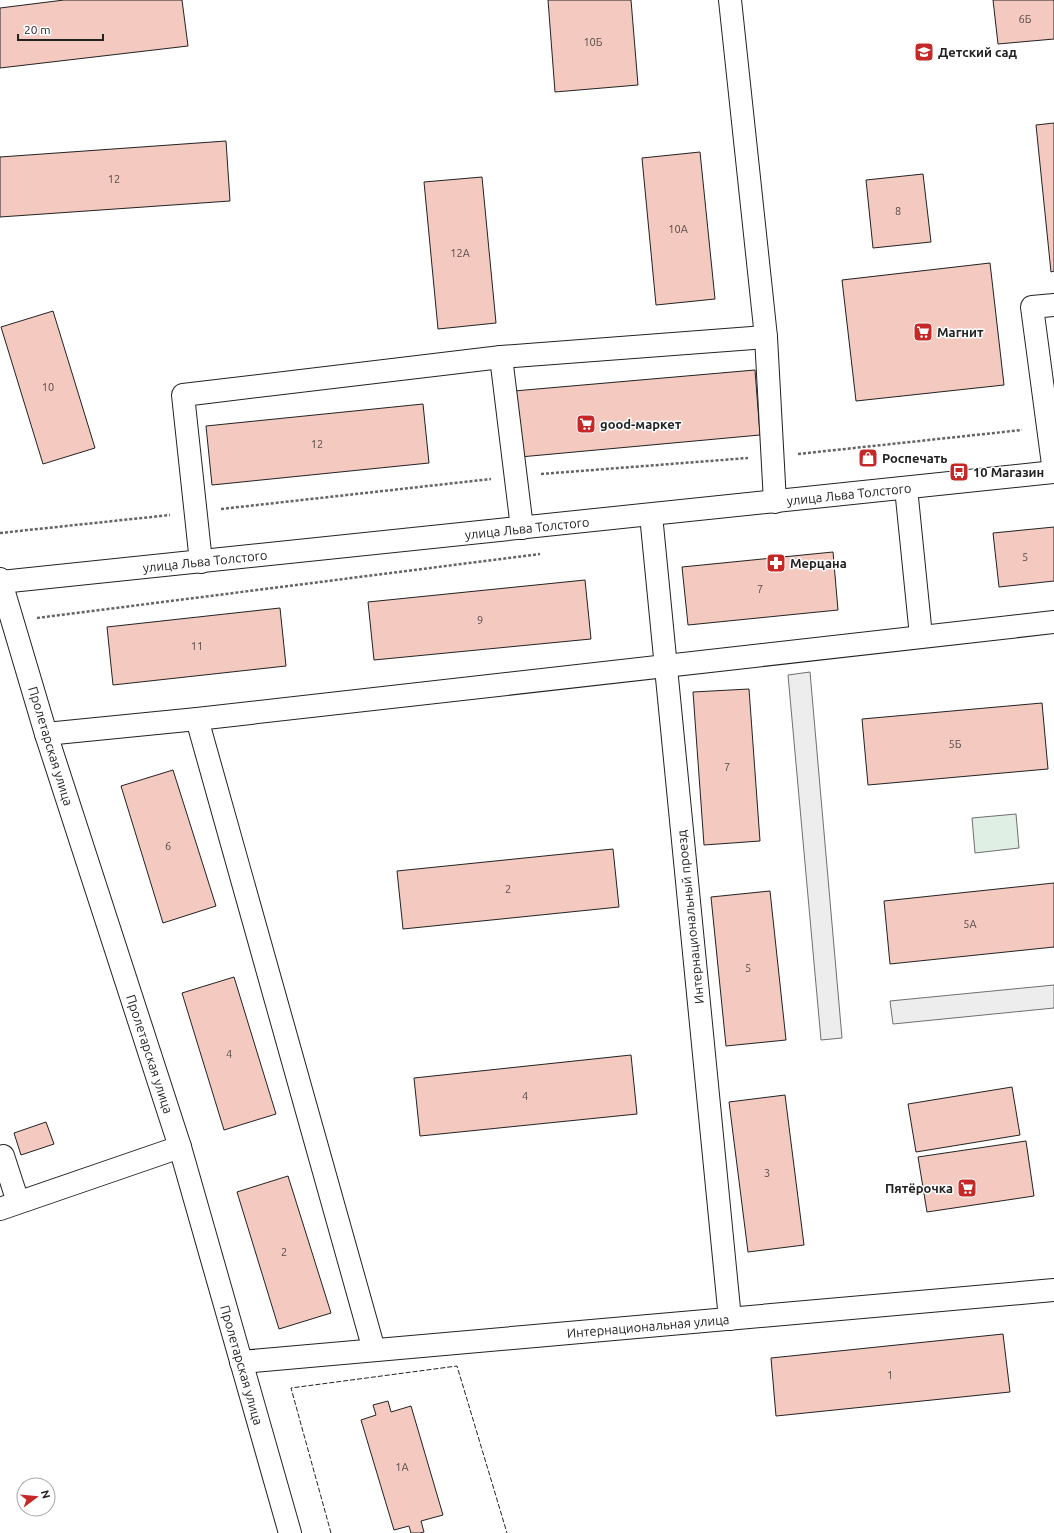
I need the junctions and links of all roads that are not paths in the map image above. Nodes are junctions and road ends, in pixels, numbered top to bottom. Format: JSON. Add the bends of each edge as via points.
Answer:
{"nodes":[{"id":1,"x":730,"y":0,"type":"edge"},
{"id":2,"x":1054,"y":304,"type":"edge"},
{"id":3,"x":766,"y":336,"type":"junction"},
{"id":4,"x":502,"y":357,"type":"junction"},
{"id":5,"x":1054,"y":472,"type":"edge"},
{"id":6,"x":906,"y":488,"type":"junction"},
{"id":7,"x":775,"y":502,"type":"junction"},
{"id":8,"x":651,"y":514,"type":"junction"},
{"id":9,"x":522,"y":528,"type":"junction"},
{"id":10,"x":201,"y":562,"type":"junction"},
{"id":11,"x":0,"y":581,"type":"edge"},
{"id":12,"x":1054,"y":622,"type":"edge"},
{"id":13,"x":921,"y":636,"type":"junction"},
{"id":14,"x":666,"y":665,"type":"junction"},
{"id":15,"x":197,"y":719,"type":"junction"},
{"id":16,"x":46,"y":734,"type":"junction"},
{"id":17,"x":180,"y":1147,"type":"junction"},
{"id":18,"x":3,"y":1156,"type":"dead end"},
{"id":19,"x":9,"y":1205,"type":"edge"},
{"id":20,"x":1054,"y":1290,"type":"edge"},
{"id":21,"x":730,"y":1319,"type":"junction"},
{"id":22,"x":374,"y":1350,"type":"junction"},
{"id":23,"x":241,"y":1362,"type":"junction"},
{"id":24,"x":290,"y":1533,"type":"edge"}],
"edges":[{"from":1,"to":3,"type":"street"},
{"from":2,"to":5,"type":"street","via":[[1032,307]]},
{"from":3,"to":4,"type":"street"},
{"from":3,"to":7,"type":"street"},
{"from":4,"to":9,"type":"street"},
{"from":4,"to":10,"type":"street","via":[[182,395]]},
{"from":5,"to":6,"type":"street","name":"улица Льва Толстого"},
{"from":6,"to":7,"type":"street","name":"улица Льва Толстого"},
{"from":6,"to":13,"type":"street"},
{"from":7,"to":8,"type":"street","name":"улица Льва Толстого"},
{"from":8,"to":9,"type":"street","name":"улица Льва Толстого"},
{"from":8,"to":14,"type":"street","name":"Интернациональный проезд"},
{"from":9,"to":10,"type":"street","name":"улица Льва Толстого"},
{"from":10,"to":11,"type":"street","name":"улица Льва Толстого"},
{"from":11,"to":16,"type":"street","name":"Пролетарская улица"},
{"from":12,"to":13,"type":"street"},
{"from":13,"to":14,"type":"street"},
{"from":14,"to":15,"type":"street"},
{"from":14,"to":21,"type":"street","name":"Интернациональный проезд"},
{"from":15,"to":16,"type":"street"},
{"from":15,"to":22,"type":"street"},
{"from":16,"to":17,"type":"street","name":"Пролетарская улица"},
{"from":17,"to":19,"type":"street"},
{"from":17,"to":23,"type":"street","name":"Пролетарская улица"},
{"from":18,"to":19,"type":"street"},
{"from":20,"to":21,"type":"street","name":"Интернациональная улица"},
{"from":21,"to":22,"type":"street","name":"Интернациональная улица"},
{"from":22,"to":23,"type":"street","name":"Интернациональная улица"},
{"from":23,"to":24,"type":"street","name":"Пролетарская улица"}]}
